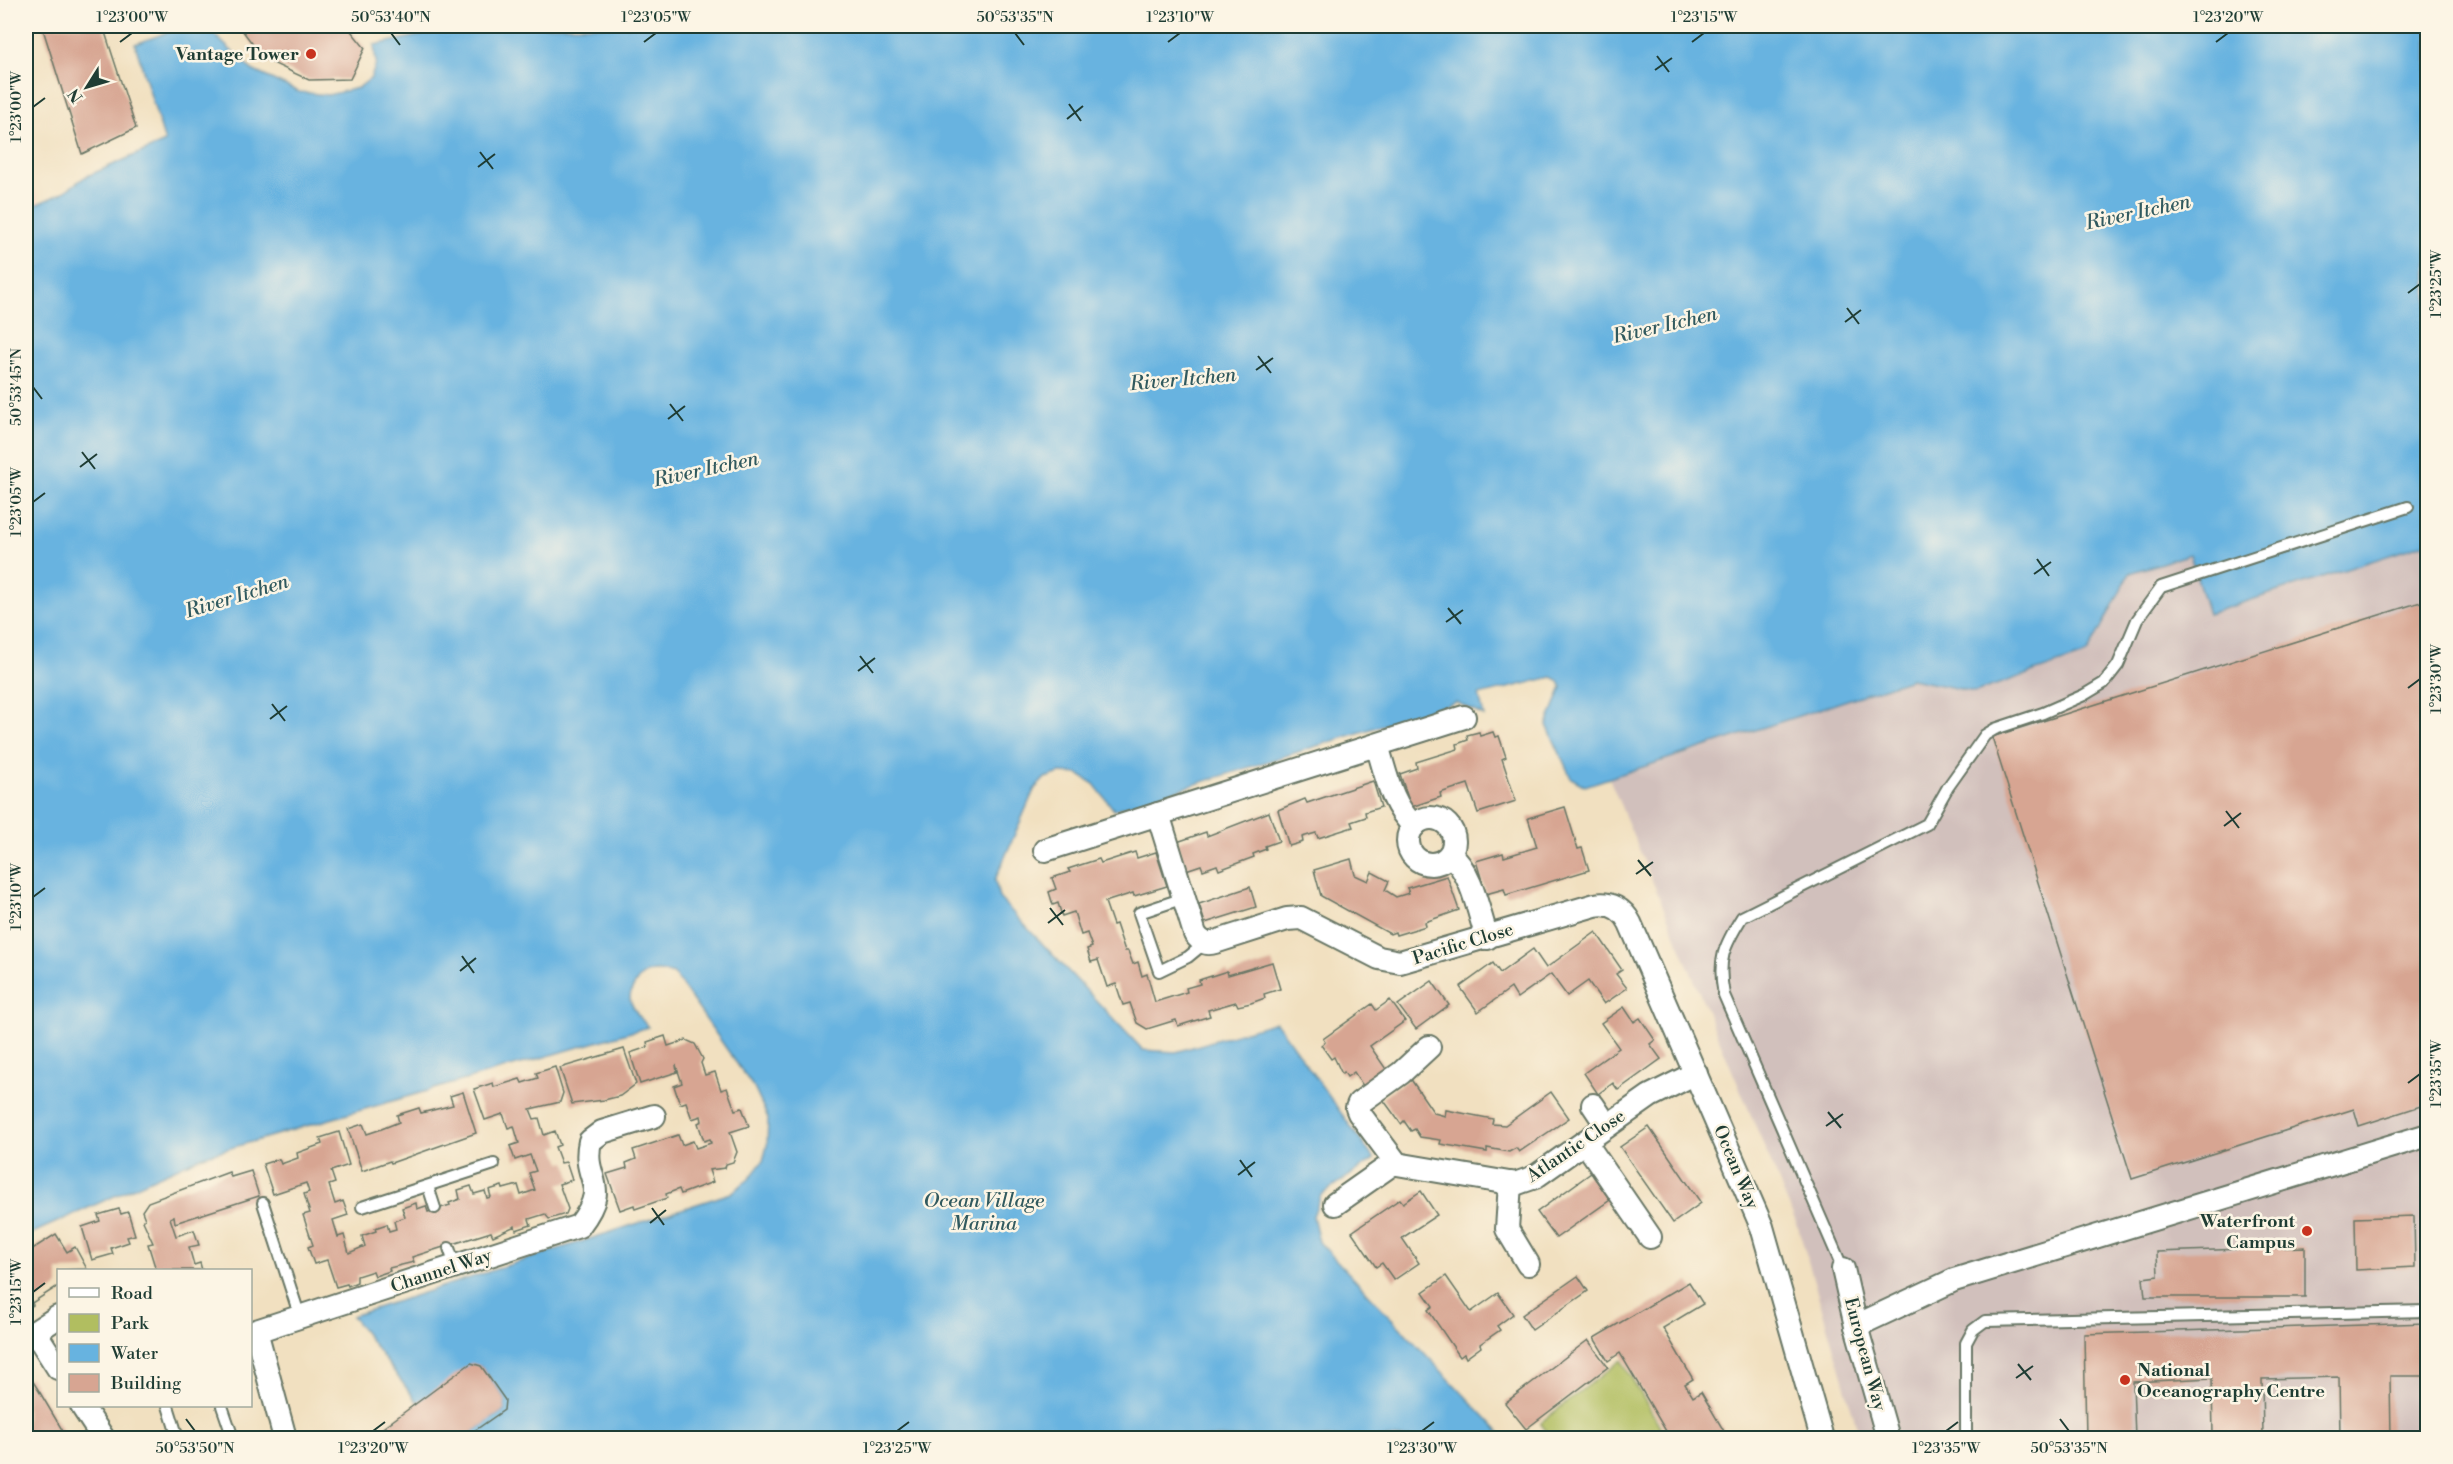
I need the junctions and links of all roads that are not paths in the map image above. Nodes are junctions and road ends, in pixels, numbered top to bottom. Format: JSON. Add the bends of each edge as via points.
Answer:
{"nodes":[{"id":1,"x":2408,"y":507,"type":"dead end"},
{"id":2,"x":1464,"y":717,"type":"dead end"},
{"id":3,"x":1377,"y":745,"type":"junction"},
{"id":4,"x":1158,"y":814,"type":"junction"},
{"id":5,"x":1414,"y":826,"type":"junction"},
{"id":6,"x":1045,"y":850,"type":"dead end"},
{"id":7,"x":1450,"y":855,"type":"junction"},
{"id":8,"x":1184,"y":898,"type":"junction"},
{"id":9,"x":1618,"y":909,"type":"joint"},
{"id":10,"x":1487,"y":938,"type":"junction"},
{"id":11,"x":1205,"y":943,"type":"junction"},
{"id":12,"x":1429,"y":1047,"type":"dead end"},
{"id":13,"x":1696,"y":1072,"type":"junction"},
{"id":14,"x":1593,"y":1105,"type":"dead end"},
{"id":15,"x":654,"y":1116,"type":"dead end"},
{"id":16,"x":1607,"y":1126,"type":"junction"},
{"id":17,"x":2427,"y":1135,"type":"edge"},
{"id":18,"x":1585,"y":1142,"type":"junction"},
{"id":19,"x":1395,"y":1162,"type":"junction"},
{"id":20,"x":494,"y":1164,"type":"dead end"},
{"id":21,"x":1510,"y":1183,"type":"junction"},
{"id":22,"x":428,"y":1186,"type":"junction"},
{"id":23,"x":263,"y":1203,"type":"dead end"},
{"id":24,"x":1335,"y":1204,"type":"dead end"},
{"id":25,"x":362,"y":1207,"type":"dead end"},
{"id":26,"x":435,"y":1208,"type":"dead end"},
{"id":27,"x":1650,"y":1237,"type":"dead end"},
{"id":28,"x":1528,"y":1264,"type":"dead end"},
{"id":29,"x":1844,"y":1269,"type":"joint"},
{"id":30,"x":2427,"y":1311,"type":"edge"},
{"id":31,"x":300,"y":1317,"type":"junction"},
{"id":32,"x":57,"y":1318,"type":"edge"},
{"id":33,"x":1856,"y":1326,"type":"junction"},
{"id":34,"x":253,"y":1332,"type":"edge"},
{"id":35,"x":30,"y":1335,"type":"edge"},
{"id":36,"x":57,"y":1367,"type":"edge"},
{"id":37,"x":83,"y":1407,"type":"edge"},
{"id":38,"x":168,"y":1407,"type":"edge"},
{"id":39,"x":222,"y":1407,"type":"edge"},
{"id":40,"x":103,"y":1438,"type":"edge"},
{"id":41,"x":178,"y":1438,"type":"edge"},
{"id":42,"x":233,"y":1438,"type":"edge"},
{"id":43,"x":285,"y":1438,"type":"edge"},
{"id":44,"x":1822,"y":1438,"type":"edge"},
{"id":45,"x":1888,"y":1438,"type":"edge"},
{"id":46,"x":1966,"y":1438,"type":"edge"}],
"edges":[{"from":1,"to":29,"type":"lane","via":[[2161,587],[2137,620],[2118,665],[2104,683],[2043,713],[1984,735],[1927,824],[1742,917],[1722,953],[1724,994]]},
{"from":2,"to":3,"type":"street"},
{"from":3,"to":4,"type":"street"},
{"from":3,"to":5,"type":"street","via":[[1396,804]]},
{"from":4,"to":6,"type":"street"},
{"from":4,"to":8,"type":"street"},
{"from":5,"to":7,"type":"street","via":[[1432,818],[1447,824],[1455,843]]},
{"from":5,"to":7,"type":"street","via":[[1408,840],[1417,860],[1432,865]]},
{"from":7,"to":10,"type":"street","via":[[1467,876]]},
{"from":8,"to":11,"type":"street","via":[[1195,934]]},
{"from":8,"to":11,"type":"lane","via":[[1139,913],[1159,971],[1188,957]]},
{"from":9,"to":10,"type":"street","name":"Pacific Close","via":[[1595,904]]},
{"from":9,"to":13,"type":"street","name":"Ocean Way","via":[[1630,923]]},
{"from":10,"to":11,"type":"street","name":"Pacific Close","via":[[1410,961],[1393,962],[1297,917]]},
{"from":12,"to":19,"type":"street","via":[[1357,1106]]},
{"from":13,"to":16,"type":"street","name":"Atlantic Close","via":[[1650,1096]]},
{"from":13,"to":44,"type":"street","name":"Ocean Way","via":[[1762,1227]]},
{"from":14,"to":16,"type":"street"},
{"from":15,"to":31,"type":"street","name":"Channel Way","via":[[602,1132],[590,1141],[586,1157],[597,1191],[592,1209],[579,1226],[452,1257]]},
{"from":16,"to":18,"type":"street","name":"Atlantic Close"},
{"from":17,"to":33,"type":"street","via":[[1954,1280]]},
{"from":18,"to":21,"type":"street","name":"Atlantic Close","via":[[1528,1181]]},
{"from":18,"to":27,"type":"street"},
{"from":19,"to":21,"type":"street","name":"Atlantic Close"},
{"from":19,"to":24,"type":"street"},
{"from":20,"to":22,"type":"lane"},
{"from":21,"to":28,"type":"street","via":[[1507,1229]]},
{"from":22,"to":25,"type":"lane"},
{"from":22,"to":26,"type":"lane"},
{"from":23,"to":31,"type":"lane"},
{"from":29,"to":33,"type":"street","name":"European Way"},
{"from":30,"to":46,"type":"lane","via":[[1985,1321],[1966,1342]]},
{"from":31,"to":34,"type":"street","name":"Channel Way"},
{"from":32,"to":35,"type":"street"},
{"from":33,"to":45,"type":"street","name":"European Way"},
{"from":34,"to":43,"type":"street","name":"Channel Way"},
{"from":35,"to":36,"type":"street"},
{"from":37,"to":40,"type":"street"},
{"from":38,"to":41,"type":"lane"},
{"from":39,"to":42,"type":"lane"}]}
